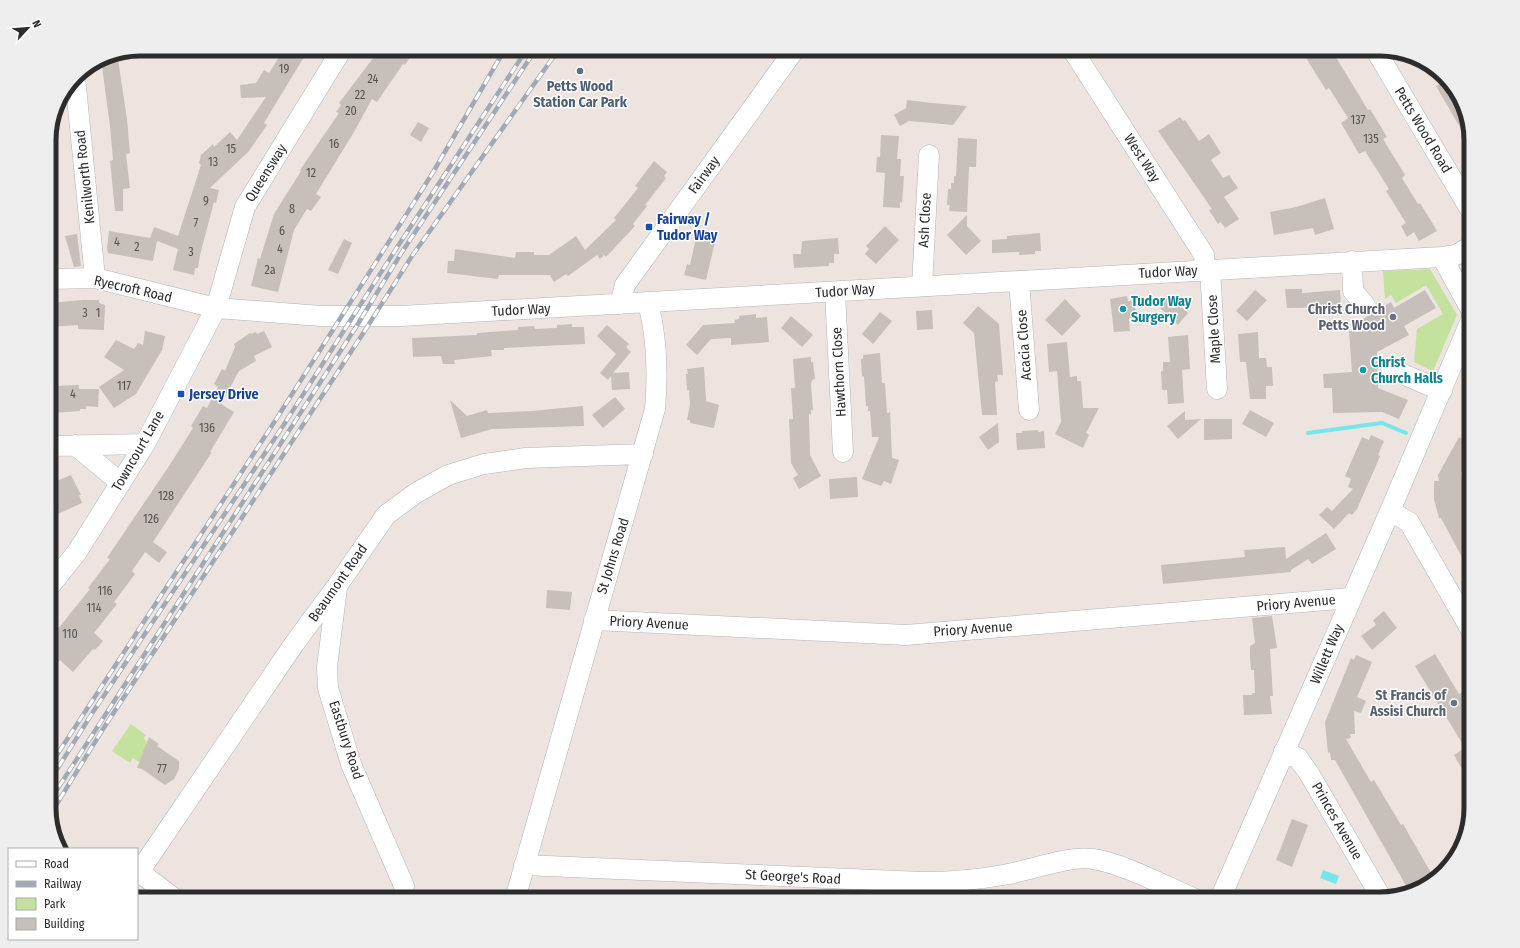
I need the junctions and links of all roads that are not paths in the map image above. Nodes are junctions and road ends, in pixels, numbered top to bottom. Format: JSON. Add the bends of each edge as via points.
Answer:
{"nodes":[{"id":1,"x":338,"y":56,"type":"edge"},
{"id":2,"x":790,"y":56,"type":"edge"},
{"id":3,"x":1076,"y":56,"type":"edge"},
{"id":4,"x":1379,"y":56,"type":"edge"},
{"id":5,"x":76,"y":85,"type":"edge"},
{"id":6,"x":929,"y":155,"type":"dead end"},
{"id":7,"x":1464,"y":199,"type":"edge"},
{"id":8,"x":1464,"y":250,"type":"edge"},
{"id":9,"x":1442,"y":257,"type":"junction"},
{"id":10,"x":1352,"y":261,"type":"junction"},
{"id":11,"x":1208,"y":269,"type":"junction"},
{"id":12,"x":95,"y":278,"type":"junction"},
{"id":13,"x":56,"y":279,"type":"edge"},
{"id":14,"x":1019,"y":280,"type":"junction"},
{"id":15,"x":922,"y":286,"type":"junction"},
{"id":16,"x":835,"y":292,"type":"junction"},
{"id":17,"x":1464,"y":297,"type":"edge"},
{"id":18,"x":648,"y":303,"type":"junction"},
{"id":19,"x":620,"y":304,"type":"junction"},
{"id":20,"x":1365,"y":305,"type":"dead end"},
{"id":21,"x":216,"y":308,"type":"junction"},
{"id":22,"x":1464,"y":337,"type":"edge"},
{"id":23,"x":1391,"y":369,"type":"dead end"},
{"id":24,"x":1218,"y":389,"type":"dead end"},
{"id":25,"x":1442,"y":391,"type":"junction"},
{"id":26,"x":1029,"y":410,"type":"dead end"},
{"id":27,"x":144,"y":444,"type":"junction"},
{"id":28,"x":75,"y":445,"type":"junction"},
{"id":29,"x":56,"y":446,"type":"edge"},
{"id":30,"x":843,"y":452,"type":"dead end"},
{"id":31,"x":644,"y":454,"type":"junction"},
{"id":32,"x":121,"y":483,"type":"junction"},
{"id":33,"x":1390,"y":511,"type":"junction"},
{"id":34,"x":56,"y":578,"type":"edge"},
{"id":35,"x":337,"y":586,"type":"junction"},
{"id":36,"x":1351,"y":598,"type":"junction"},
{"id":37,"x":1464,"y":618,"type":"edge"},
{"id":38,"x":594,"y":620,"type":"junction"},
{"id":39,"x":1284,"y":751,"type":"junction"},
{"id":40,"x":524,"y":865,"type":"junction"},
{"id":41,"x":138,"y":873,"type":"edge"},
{"id":42,"x":404,"y":886,"type":"dead end"},
{"id":43,"x":165,"y":892,"type":"edge"},
{"id":44,"x":518,"y":892,"type":"edge"},
{"id":45,"x":1179,"y":892,"type":"edge"},
{"id":46,"x":1223,"y":892,"type":"edge"},
{"id":47,"x":1378,"y":892,"type":"edge"}],
"edges":[{"from":1,"to":21,"type":"street","name":"Queensway","via":[[245,207]]},
{"from":2,"to":19,"type":"street","name":"Fairway","via":[[625,285]]},
{"from":3,"to":11,"type":"street","name":"West Way","via":[[1204,255]]},
{"from":4,"to":7,"type":"street","name":"Petts Wood Road"},
{"from":5,"to":12,"type":"street","name":"Kenilworth Road"},
{"from":6,"to":15,"type":"street","name":"Ash Close"},
{"from":8,"to":9,"type":"street","name":"Tudor Way","via":[[1456,255]]},
{"from":9,"to":10,"type":"street","name":"Tudor Way"},
{"from":9,"to":17,"type":"street"},
{"from":10,"to":11,"type":"street","name":"Tudor Way"},
{"from":10,"to":20,"type":"street","via":[[1353,291]]},
{"from":11,"to":14,"type":"street","name":"Tudor Way"},
{"from":11,"to":24,"type":"street","name":"Maple Close"},
{"from":12,"to":13,"type":"street","name":"Ryecroft Road"},
{"from":12,"to":21,"type":"street","name":"Ryecroft Road"},
{"from":14,"to":15,"type":"street","name":"Tudor Way"},
{"from":14,"to":26,"type":"street","name":"Acacia Close"},
{"from":15,"to":16,"type":"street","name":"Tudor Way"},
{"from":16,"to":18,"type":"street","name":"Tudor Way"},
{"from":16,"to":30,"type":"street","name":"Hawthorn Close"},
{"from":18,"to":19,"type":"street","name":"Tudor Way"},
{"from":18,"to":31,"type":"street","name":"St Johns Road","via":[[654,323],[657,386],[655,409]]},
{"from":19,"to":21,"type":"street","name":"Tudor Way","via":[[370,317]]},
{"from":21,"to":27,"type":"street","name":"Towncourt Lane"},
{"from":22,"to":25,"type":"street","name":"Willett Way"},
{"from":23,"to":25,"type":"street"},
{"from":25,"to":33,"type":"street","name":"Willett Way"},
{"from":27,"to":28,"type":"street"},
{"from":27,"to":32,"type":"street","name":"Towncourt Lane"},
{"from":28,"to":29,"type":"street"},
{"from":28,"to":32,"type":"street"},
{"from":31,"to":35,"type":"street","name":"Beaumont Road","via":[[526,458],[484,464],[448,475],[416,493],[386,515]]},
{"from":31,"to":38,"type":"street","name":"St Johns Road"},
{"from":32,"to":34,"type":"street","name":"Towncourt Lane","via":[[77,552]]},
{"from":33,"to":36,"type":"street","name":"Willett Way"},
{"from":33,"to":37,"type":"street","via":[[1409,522]]},
{"from":35,"to":41,"type":"street","name":"Beaumont Road","via":[[294,644]]},
{"from":35,"to":42,"type":"street","name":"Eastbury Road","via":[[327,667],[328,688],[351,764]]},
{"from":36,"to":38,"type":"street","name":"Priory Avenue","via":[[906,634]]},
{"from":36,"to":39,"type":"street","name":"Willett Way"},
{"from":38,"to":40,"type":"street","name":"St Johns Road"},
{"from":39,"to":46,"type":"street","name":"Willett Way"},
{"from":39,"to":47,"type":"street","name":"Princes Avenue","via":[[1298,758],[1310,775]]},
{"from":40,"to":44,"type":"street","name":"St Johns Road"},
{"from":40,"to":45,"type":"street","name":"St George's Road","via":[[922,882],[964,881],[1067,861],[1092,859],[1116,865]]},
{"from":41,"to":43,"type":"street"}]}
